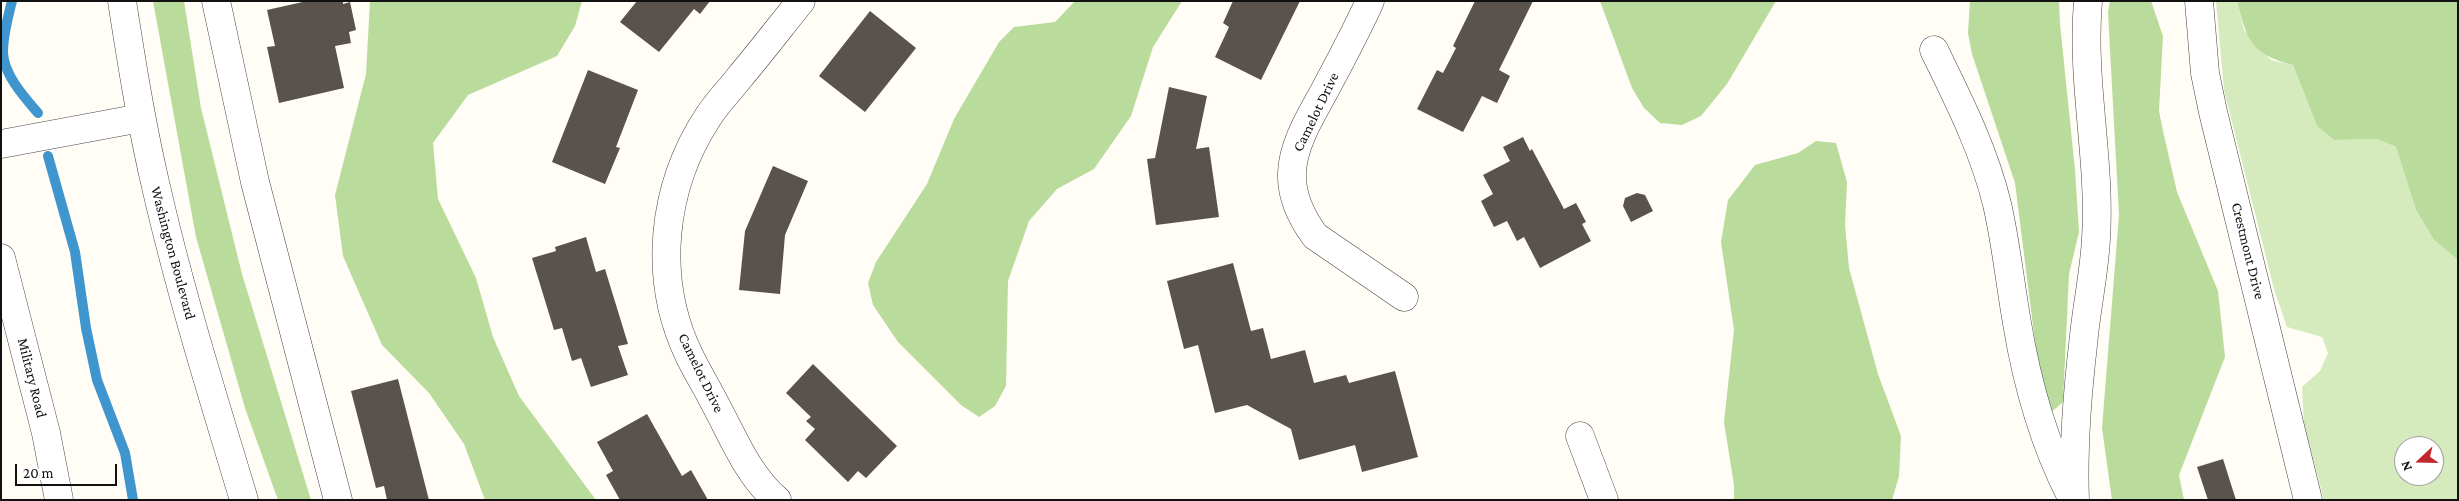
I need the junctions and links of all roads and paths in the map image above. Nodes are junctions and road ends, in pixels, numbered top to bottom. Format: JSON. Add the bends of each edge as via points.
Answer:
{"nodes":[{"id":1,"x":122,"y":1,"type":"edge"},
{"id":2,"x":216,"y":1,"type":"edge"},
{"id":3,"x":801,"y":1,"type":"edge"},
{"id":4,"x":1370,"y":1,"type":"edge"},
{"id":5,"x":2088,"y":1,"type":"edge"},
{"id":6,"x":2199,"y":1,"type":"edge"},
{"id":7,"x":1934,"y":50,"type":"dead end"},
{"id":8,"x":141,"y":118,"type":"junction"},
{"id":9,"x":1,"y":144,"type":"edge"},
{"id":10,"x":1,"y":258,"type":"edge"},
{"id":11,"x":1404,"y":297,"type":"dead end"},
{"id":12,"x":1580,"y":436,"type":"dead end"},
{"id":13,"x":59,"y":500,"type":"edge"},
{"id":14,"x":244,"y":500,"type":"edge"},
{"id":15,"x":338,"y":500,"type":"edge"},
{"id":16,"x":777,"y":500,"type":"edge"},
{"id":17,"x":1604,"y":500,"type":"edge"},
{"id":18,"x":2074,"y":500,"type":"edge"},
{"id":19,"x":2308,"y":500,"type":"edge"}],
"edges":[{"from":1,"to":8,"type":"street","name":"Washington Boulevard"},
{"from":2,"to":15,"type":"street","via":[[255,182]]},
{"from":3,"to":16,"type":"street","name":"Camelot Drive","via":[[709,116],[689,149],[675,184],[666,260],[669,293],[688,354],[752,470]]},
{"from":4,"to":11,"type":"street","name":"Camelot Drive","via":[[1305,126],[1294,156],[1293,192],[1305,222],[1315,236]]},
{"from":5,"to":18,"type":"street","via":[[2085,39],[2097,198],[2096,240],[2078,391]]},
{"from":6,"to":19,"type":"street","name":"Crestmont Drive","via":[[2205,73],[2213,112]]},
{"from":7,"to":18,"type":"street","via":[[1983,158],[1997,203],[2028,379],[2043,432]]},
{"from":8,"to":9,"type":"street"},
{"from":8,"to":14,"type":"street","name":"Washington Boulevard","via":[[177,272]]},
{"from":10,"to":13,"type":"street","name":"Military Road","via":[[46,433]]},
{"from":12,"to":17,"type":"street"}]}
